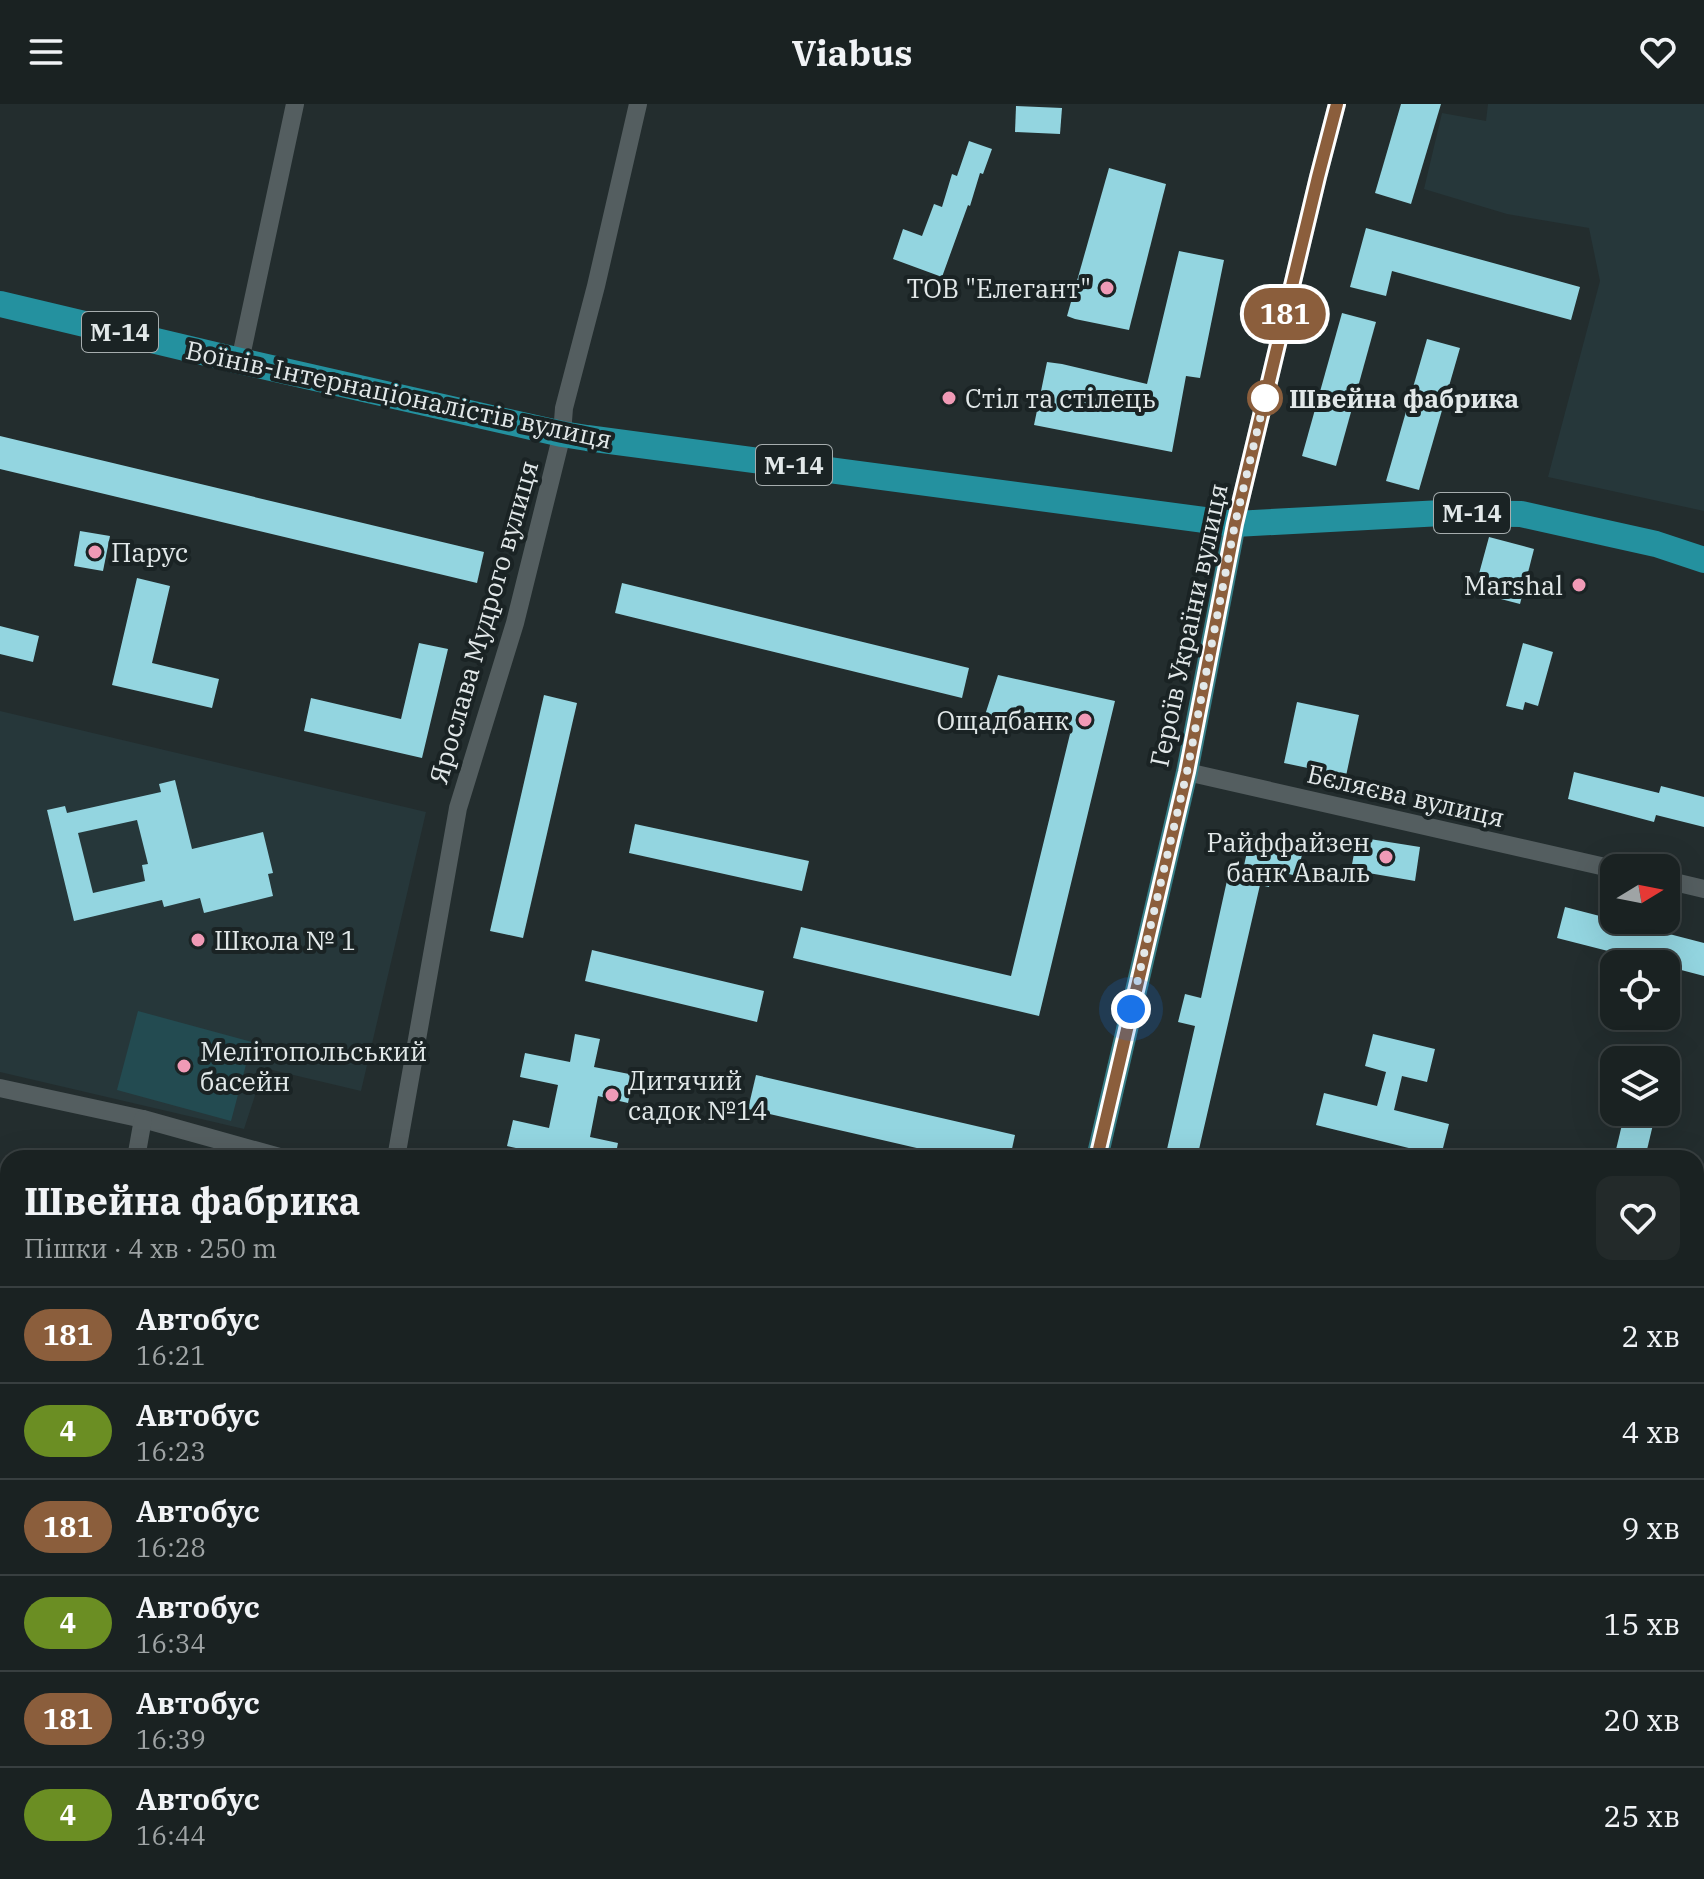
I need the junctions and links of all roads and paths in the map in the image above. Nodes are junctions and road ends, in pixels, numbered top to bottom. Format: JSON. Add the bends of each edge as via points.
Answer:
{"nodes":[{"id":1,"x":295,"y":104,"type":"edge"},
{"id":2,"x":638,"y":104,"type":"edge"},
{"id":3,"x":1337,"y":104,"type":"edge"},
{"id":4,"x":0,"y":304,"type":"edge"},
{"id":5,"x":240,"y":361,"type":"junction"},
{"id":6,"x":562,"y":434,"type":"junction"},
{"id":7,"x":1235,"y":524,"type":"junction"},
{"id":8,"x":1704,"y":560,"type":"edge"},
{"id":9,"x":1187,"y":772,"type":"junction"},
{"id":10,"x":1600,"y":866,"type":"edge"},
{"id":11,"x":1680,"y":883,"type":"edge"},
{"id":12,"x":1704,"y":889,"type":"edge"},
{"id":13,"x":0,"y":1088,"type":"edge"},
{"id":14,"x":143,"y":1119,"type":"junction"},
{"id":15,"x":137,"y":1150,"type":"edge"},
{"id":16,"x":254,"y":1150,"type":"edge"},
{"id":17,"x":397,"y":1150,"type":"edge"},
{"id":18,"x":1099,"y":1150,"type":"edge"}],
"edges":[{"from":1,"to":5,"type":"street"},
{"from":2,"to":6,"type":"street","name":"Ярослава Мудрого вулиця"},
{"from":3,"to":7,"type":"street","name":"Героїв України вулиця"},
{"from":4,"to":5,"type":"highway","name":"Воїнів-Інтернаціоналістів вулиця","number":"М-14"},
{"from":5,"to":6,"type":"highway","name":"Воїнів-Інтернаціоналістів вулиця","number":"М-14"},
{"from":6,"to":7,"type":"highway","name":"Воїнів-Інтернаціоналістів вулиця","number":"М-14"},
{"from":6,"to":17,"type":"street","name":"Ярослава Мудрого вулиця","via":[[515,623],[458,808]]},
{"from":7,"to":8,"type":"highway","name":"Воїнів-Інтернаціоналістів вулиця","number":"М-14","via":[[1521,514]]},
{"from":7,"to":9,"type":"main road","name":"Героїв України вулиця"},
{"from":9,"to":10,"type":"street","name":"Бєляєва вулиця"},
{"from":9,"to":18,"type":"main road","name":"Героїв України вулиця"},
{"from":11,"to":12,"type":"street"},
{"from":13,"to":14,"type":"street"},
{"from":14,"to":15,"type":"street"},
{"from":14,"to":16,"type":"street"}]}
